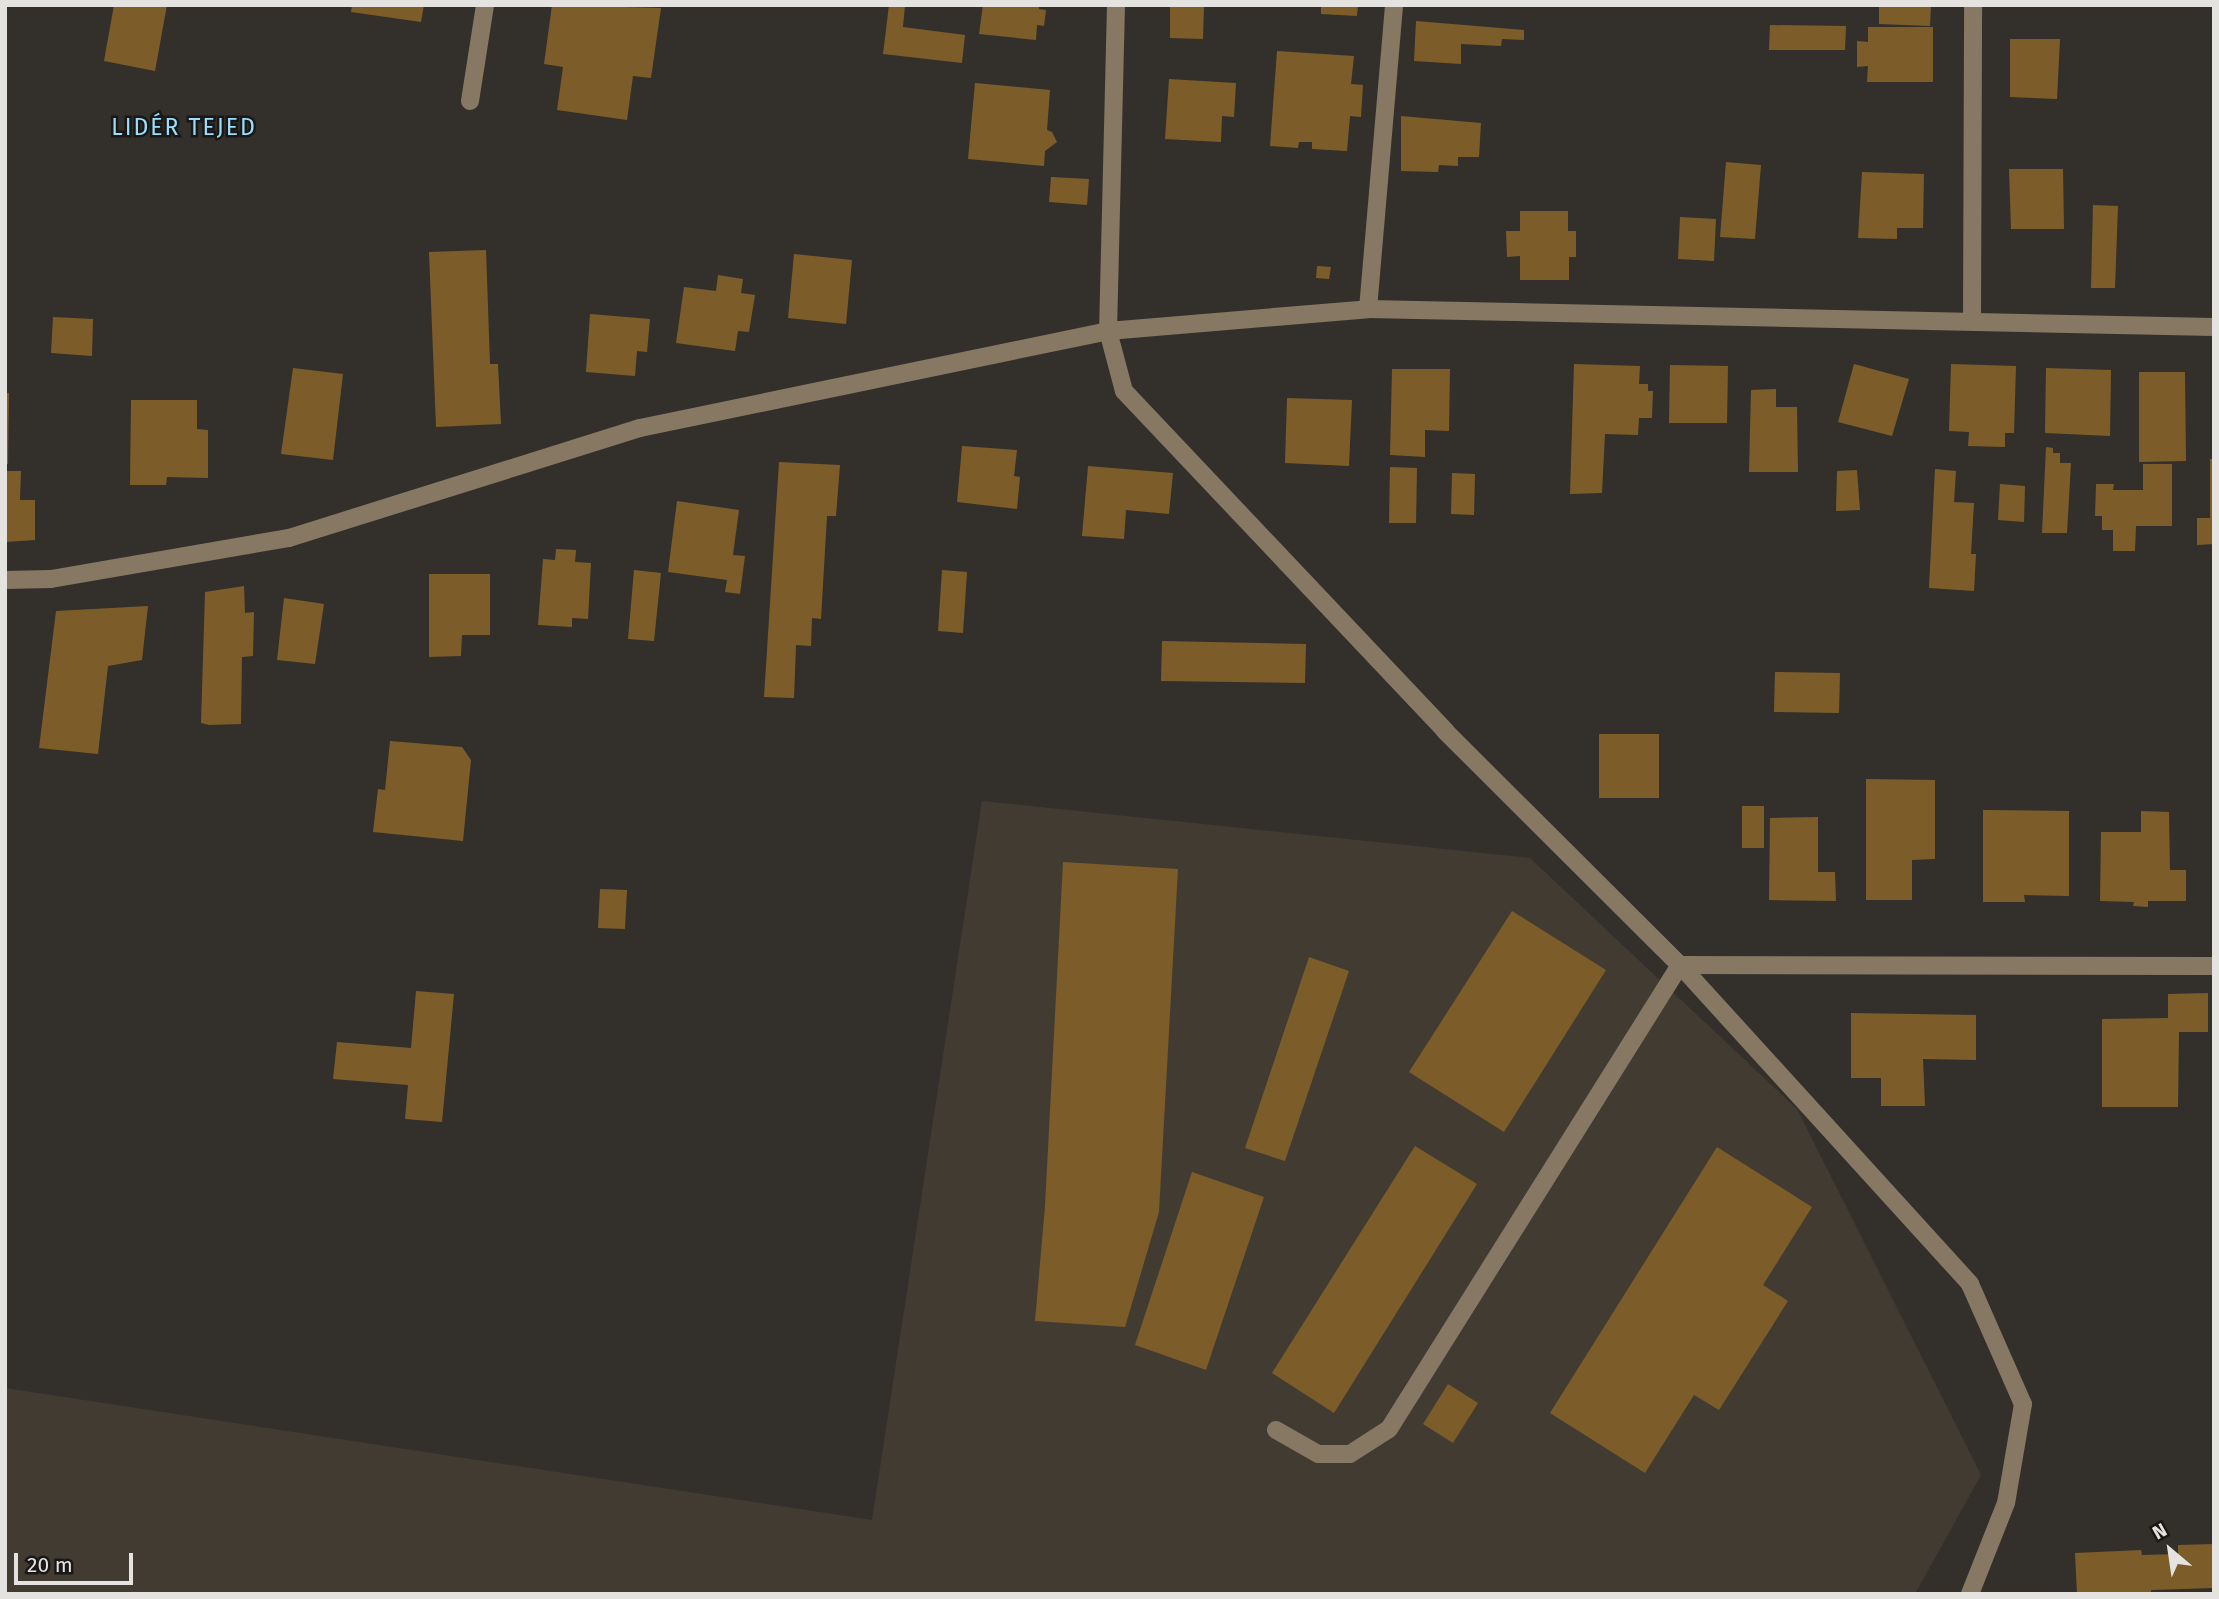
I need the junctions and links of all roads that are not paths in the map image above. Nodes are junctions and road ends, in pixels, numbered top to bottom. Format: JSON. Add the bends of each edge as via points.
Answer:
{"nodes":[{"id":1,"x":485,"y":5,"type":"edge"},
{"id":2,"x":1116,"y":5,"type":"edge"},
{"id":3,"x":1394,"y":5,"type":"edge"},
{"id":4,"x":1973,"y":5,"type":"edge"},
{"id":5,"x":470,"y":101,"type":"dead end"},
{"id":6,"x":1368,"y":309,"type":"junction"},
{"id":7,"x":1972,"y":320,"type":"junction"},
{"id":8,"x":2214,"y":327,"type":"edge"},
{"id":9,"x":1108,"y":331,"type":"junction"},
{"id":10,"x":5,"y":580,"type":"edge"},
{"id":11,"x":1680,"y":965,"type":"junction"},
{"id":12,"x":2214,"y":965,"type":"edge"},
{"id":13,"x":1276,"y":1430,"type":"dead end"},
{"id":14,"x":1970,"y":1594,"type":"edge"}],
"edges":[{"from":1,"to":5,"type":"street"},
{"from":2,"to":9,"type":"street"},
{"from":3,"to":6,"type":"street"},
{"from":4,"to":7,"type":"street"},
{"from":6,"to":7,"type":"street"},
{"from":6,"to":9,"type":"street"},
{"from":7,"to":8,"type":"street"},
{"from":9,"to":10,"type":"street","via":[[639,428],[289,537],[51,579]]},
{"from":9,"to":11,"type":"street","via":[[1124,391],[1445,731]]},
{"from":11,"to":12,"type":"street"},
{"from":11,"to":13,"type":"street","via":[[1389,1429],[1350,1454],[1318,1454]]},
{"from":11,"to":14,"type":"street","via":[[1969,1284],[2023,1404],[2006,1503]]}]}
